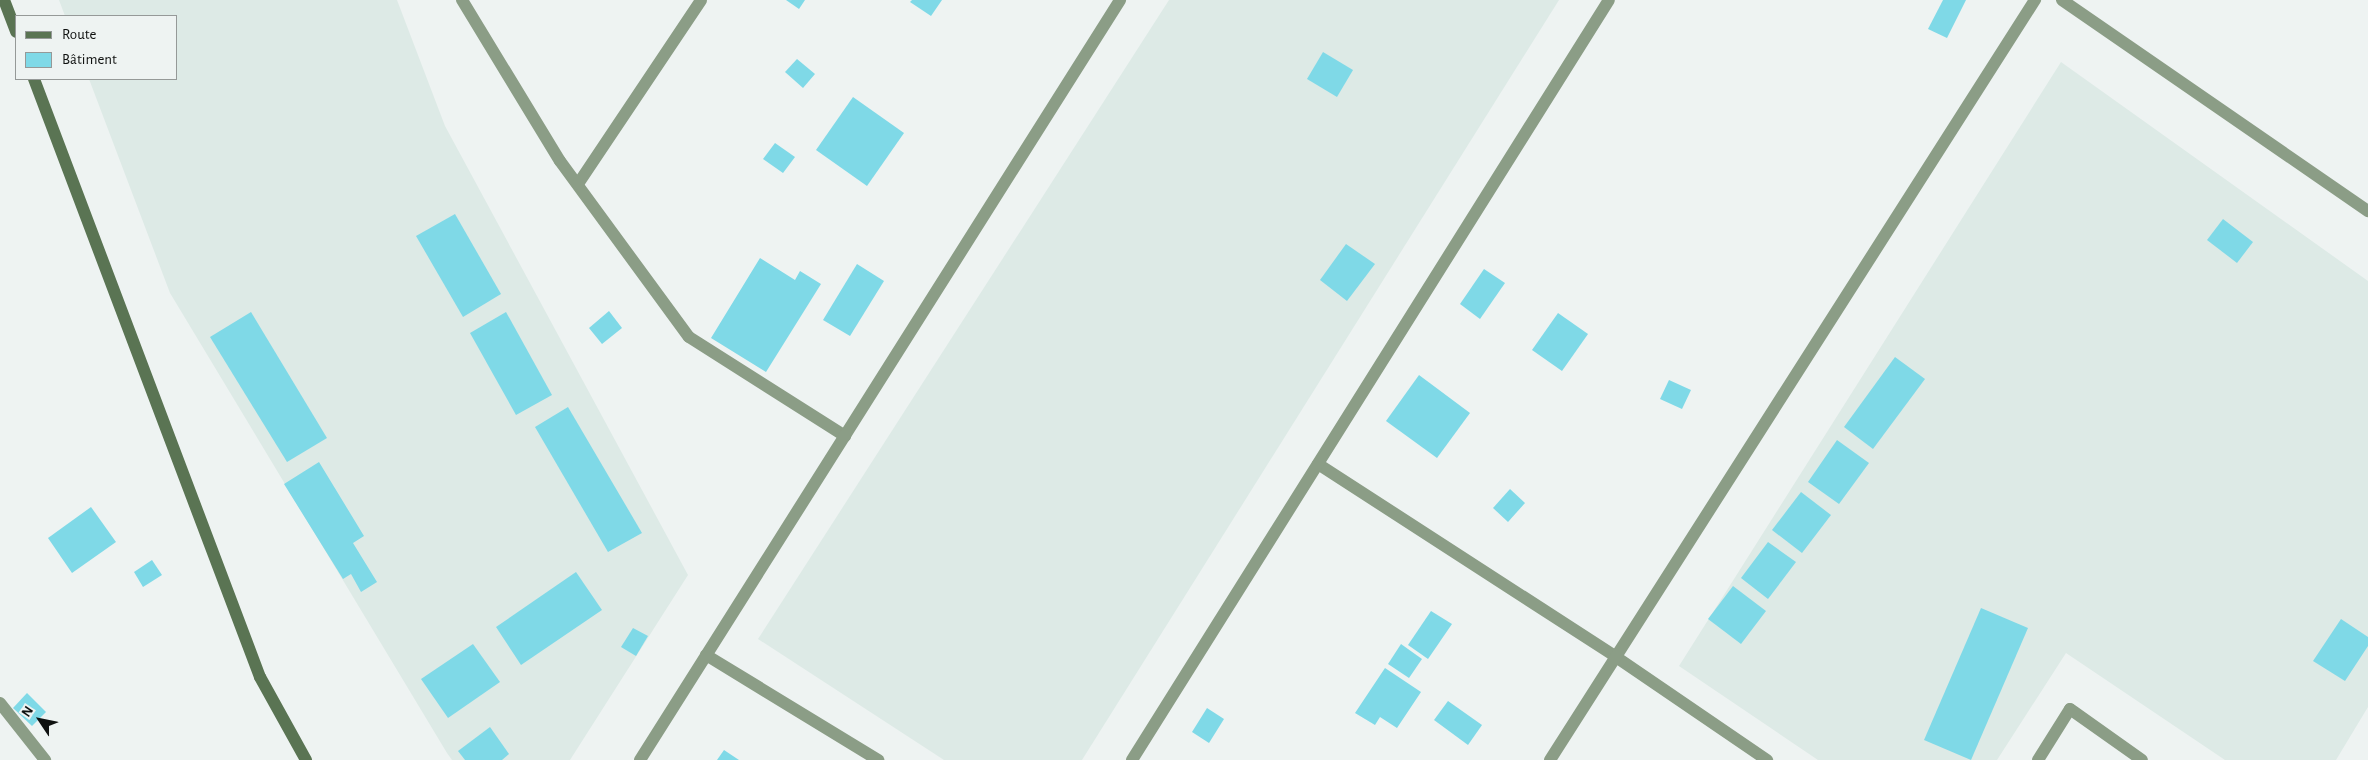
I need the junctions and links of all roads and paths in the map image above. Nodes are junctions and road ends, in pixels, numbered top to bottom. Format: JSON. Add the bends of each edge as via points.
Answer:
{"nodes":[{"id":1,"x":4,"y":0,"type":"edge"},
{"id":2,"x":462,"y":0,"type":"edge"},
{"id":3,"x":701,"y":0,"type":"edge"},
{"id":4,"x":1120,"y":0,"type":"edge"},
{"id":5,"x":1609,"y":0,"type":"edge"},
{"id":6,"x":2035,"y":0,"type":"edge"},
{"id":7,"x":2062,"y":0,"type":"edge"},
{"id":8,"x":15,"y":29,"type":"edge"},
{"id":9,"x":34,"y":80,"type":"edge"},
{"id":10,"x":578,"y":184,"type":"junction"},
{"id":11,"x":2368,"y":211,"type":"edge"},
{"id":12,"x":845,"y":436,"type":"junction"},
{"id":13,"x":1318,"y":464,"type":"junction"},
{"id":14,"x":706,"y":656,"type":"junction"},
{"id":15,"x":1616,"y":657,"type":"junction"},
{"id":16,"x":0,"y":702,"type":"edge"},
{"id":17,"x":45,"y":760,"type":"edge"},
{"id":18,"x":306,"y":760,"type":"edge"},
{"id":19,"x":640,"y":760,"type":"edge"},
{"id":20,"x":878,"y":760,"type":"edge"},
{"id":21,"x":1132,"y":760,"type":"edge"},
{"id":22,"x":1550,"y":760,"type":"edge"},
{"id":23,"x":1767,"y":760,"type":"edge"},
{"id":24,"x":2038,"y":760,"type":"edge"},
{"id":25,"x":2142,"y":760,"type":"edge"}],
"edges":[{"from":1,"to":8,"type":"main road"},
{"from":2,"to":10,"type":"street"},
{"from":3,"to":10,"type":"street"},
{"from":4,"to":12,"type":"street"},
{"from":5,"to":13,"type":"street"},
{"from":6,"to":15,"type":"street"},
{"from":7,"to":11,"type":"street"},
{"from":9,"to":18,"type":"main road","via":[[260,676]]},
{"from":10,"to":12,"type":"street","via":[[689,337]]},
{"from":12,"to":14,"type":"street"},
{"from":13,"to":15,"type":"street"},
{"from":13,"to":21,"type":"street"},
{"from":14,"to":19,"type":"street"},
{"from":14,"to":20,"type":"street"},
{"from":15,"to":22,"type":"street"},
{"from":15,"to":23,"type":"street"},
{"from":16,"to":17,"type":"street"},
{"from":24,"to":25,"type":"street","via":[[2070,708]]}]}
